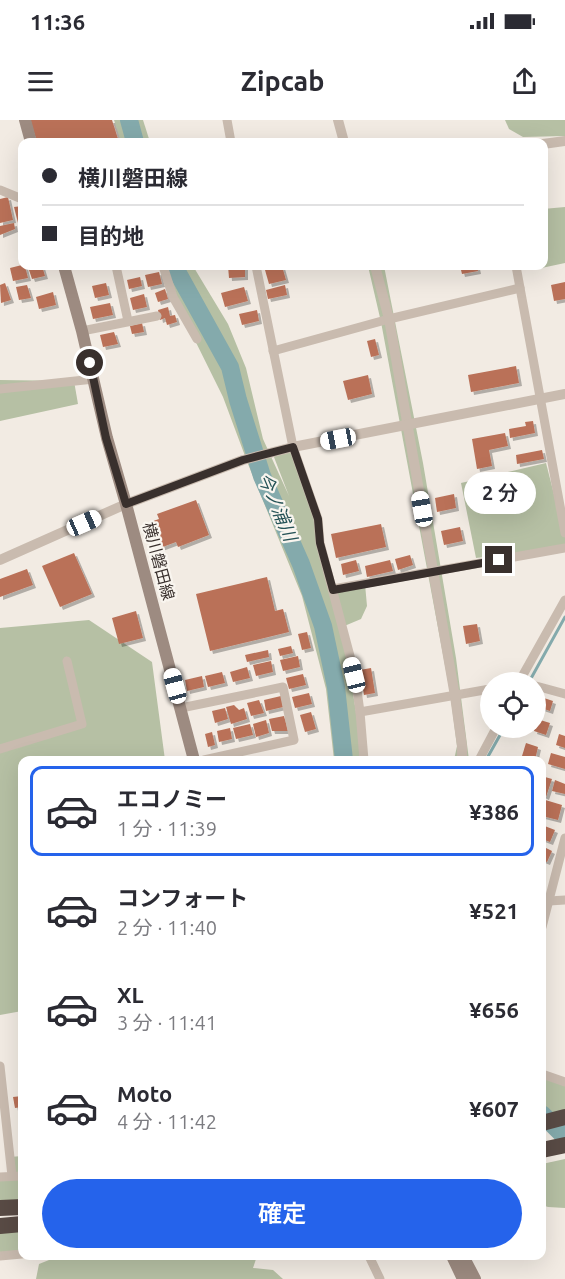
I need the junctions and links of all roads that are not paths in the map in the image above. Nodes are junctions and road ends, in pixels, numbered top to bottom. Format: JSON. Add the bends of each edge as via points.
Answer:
{"nodes":[{"id":1,"x":25,"y":120,"type":"edge"},
{"id":2,"x":227,"y":120,"type":"edge"},
{"id":3,"x":338,"y":120,"type":"edge"},
{"id":4,"x":30,"y":138,"type":"edge"},
{"id":5,"x":230,"y":138,"type":"edge"},
{"id":6,"x":343,"y":138,"type":"edge"},
{"id":7,"x":565,"y":141,"type":"edge"},
{"id":8,"x":548,"y":143,"type":"edge"},
{"id":9,"x":0,"y":190,"type":"edge"},
{"id":10,"x":18,"y":197,"type":"edge"},
{"id":11,"x":65,"y":270,"type":"edge"},
{"id":12,"x":117,"y":270,"type":"edge"},
{"id":13,"x":164,"y":270,"type":"edge"},
{"id":14,"x":257,"y":270,"type":"edge"},
{"id":15,"x":376,"y":270,"type":"edge"},
{"id":16,"x":517,"y":270,"type":"edge"},
{"id":17,"x":520,"y":288,"type":"junction"},
{"id":18,"x":157,"y":316,"type":"dead end"},
{"id":19,"x":389,"y":319,"type":"junction"},
{"id":20,"x":128,"y":321,"type":"junction"},
{"id":21,"x":82,"y":331,"type":"junction"},
{"id":22,"x":197,"y":339,"type":"dead end"},
{"id":23,"x":273,"y":351,"type":"junction"},
{"id":24,"x":94,"y":379,"type":"junction"},
{"id":25,"x":0,"y":389,"type":"edge"},
{"id":26,"x":565,"y":394,"type":"edge"},
{"id":27,"x":540,"y":400,"type":"junction"},
{"id":28,"x":406,"y":426,"type":"junction"},
{"id":29,"x":293,"y":447,"type":"junction"},
{"id":30,"x":126,"y":504,"type":"junction"},
{"id":31,"x":565,"y":533,"type":"edge"},
{"id":32,"x":565,"y":548,"type":"edge"},
{"id":33,"x":0,"y":560,"type":"edge"},
{"id":34,"x":433,"y":572,"type":"junction"},
{"id":35,"x":333,"y":590,"type":"junction"},
{"id":36,"x":565,"y":600,"type":"edge"},
{"id":37,"x":67,"y":661,"type":"dead end"},
{"id":38,"x":525,"y":672,"type":"edge"},
{"id":39,"x":546,"y":689,"type":"edge"},
{"id":40,"x":480,"y":690,"type":"edge"},
{"id":41,"x":565,"y":694,"type":"edge"},
{"id":42,"x":455,"y":696,"type":"junction"},
{"id":43,"x":181,"y":708,"type":"junction"},
{"id":44,"x":360,"y":712,"type":"junction"},
{"id":45,"x":491,"y":738,"type":"edge"},
{"id":46,"x":0,"y":749,"type":"edge"},
{"id":47,"x":193,"y":756,"type":"edge"},
{"id":48,"x":222,"y":756,"type":"edge"},
{"id":49,"x":364,"y":756,"type":"edge"},
{"id":50,"x":462,"y":756,"type":"edge"},
{"id":51,"x":481,"y":756,"type":"edge"},
{"id":52,"x":565,"y":838,"type":"edge"},
{"id":53,"x":546,"y":881,"type":"edge"},
{"id":54,"x":553,"y":884,"type":"junction"},
{"id":55,"x":565,"y":900,"type":"edge"},
{"id":56,"x":549,"y":901,"type":"junction"},
{"id":57,"x":546,"y":912,"type":"edge"},
{"id":58,"x":0,"y":1066,"type":"edge"},
{"id":59,"x":546,"y":1075,"type":"edge"},
{"id":60,"x":565,"y":1082,"type":"edge"},
{"id":61,"x":565,"y":1117,"type":"edge"},
{"id":62,"x":546,"y":1122,"type":"edge"},
{"id":63,"x":565,"y":1126,"type":"edge"},
{"id":64,"x":546,"y":1130,"type":"edge"},
{"id":65,"x":565,"y":1145,"type":"edge"},
{"id":66,"x":546,"y":1149,"type":"edge"},
{"id":67,"x":17,"y":1176,"type":"edge"},
{"id":68,"x":0,"y":1177,"type":"edge"},
{"id":69,"x":18,"y":1206,"type":"edge"},
{"id":70,"x":0,"y":1208,"type":"edge"},
{"id":71,"x":18,"y":1224,"type":"edge"},
{"id":72,"x":0,"y":1226,"type":"edge"},
{"id":73,"x":18,"y":1254,"type":"edge"},
{"id":74,"x":0,"y":1256,"type":"edge"},
{"id":75,"x":371,"y":1260,"type":"edge"},
{"id":76,"x":454,"y":1260,"type":"edge"},
{"id":77,"x":465,"y":1260,"type":"edge"},
{"id":78,"x":380,"y":1279,"type":"edge"},
{"id":79,"x":463,"y":1279,"type":"edge"},
{"id":80,"x":476,"y":1279,"type":"edge"}],
"edges":[{"from":1,"to":4,"type":"main road"},
{"from":2,"to":5,"type":"street"},
{"from":3,"to":6,"type":"street"},
{"from":7,"to":8,"type":"street"},
{"from":9,"to":10,"type":"street"},
{"from":11,"to":21,"type":"main road","name":"横川磐田線"},
{"from":12,"to":20,"type":"street"},
{"from":13,"to":22,"type":"street","via":[[173,297]]},
{"from":14,"to":23,"type":"street"},
{"from":15,"to":19,"type":"street"},
{"from":16,"to":17,"type":"street"},
{"from":17,"to":19,"type":"street"},
{"from":17,"to":27,"type":"street"},
{"from":18,"to":20,"type":"street"},
{"from":19,"to":23,"type":"street"},
{"from":19,"to":28,"type":"street"},
{"from":20,"to":21,"type":"street"},
{"from":21,"to":24,"type":"main road","name":"横川磐田線"},
{"from":23,"to":29,"type":"street"},
{"from":24,"to":25,"type":"street"},
{"from":24,"to":30,"type":"main road","name":"横川磐田線","via":[[106,438]]},
{"from":26,"to":27,"type":"street"},
{"from":27,"to":28,"type":"street"},
{"from":27,"to":31,"type":"street"},
{"from":28,"to":29,"type":"street"},
{"from":28,"to":34,"type":"street"},
{"from":29,"to":30,"type":"street","via":[[243,460]]},
{"from":29,"to":35,"type":"street","via":[[318,519],[320,543]]},
{"from":30,"to":33,"type":"street"},
{"from":30,"to":43,"type":"main road","name":"横川磐田線"},
{"from":32,"to":34,"type":"street"},
{"from":34,"to":35,"type":"street"},
{"from":34,"to":42,"type":"street"},
{"from":35,"to":44,"type":"street"},
{"from":36,"to":38,"type":"street"},
{"from":37,"to":46,"type":"street","via":[[82,724]]},
{"from":39,"to":41,"type":"street"},
{"from":40,"to":42,"type":"street"},
{"from":42,"to":44,"type":"street"},
{"from":42,"to":50,"type":"street"},
{"from":43,"to":47,"type":"main road","name":"横川磐田線"},
{"from":43,"to":48,"type":"street","via":[[283,687],[294,740]]},
{"from":44,"to":49,"type":"street"},
{"from":45,"to":51,"type":"street"},
{"from":52,"to":54,"type":"street"},
{"from":53,"to":54,"type":"street"},
{"from":54,"to":56,"type":"street"},
{"from":55,"to":56,"type":"street"},
{"from":56,"to":57,"type":"street"},
{"from":58,"to":67,"type":"street"},
{"from":59,"to":60,"type":"street"},
{"from":61,"to":62,"type":"highway"},
{"from":63,"to":64,"type":"highway"},
{"from":65,"to":66,"type":"highway"},
{"from":67,"to":68,"type":"street"},
{"from":69,"to":70,"type":"highway"},
{"from":71,"to":72,"type":"highway"},
{"from":73,"to":74,"type":"street"},
{"from":75,"to":78,"type":"street"},
{"from":76,"to":79,"type":"main road"},
{"from":77,"to":80,"type":"main road"}]}
